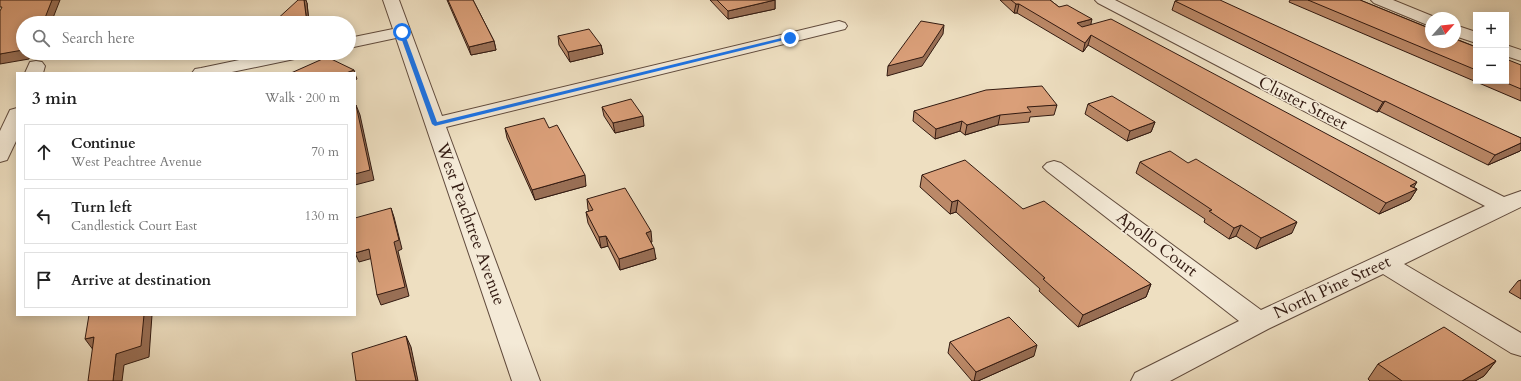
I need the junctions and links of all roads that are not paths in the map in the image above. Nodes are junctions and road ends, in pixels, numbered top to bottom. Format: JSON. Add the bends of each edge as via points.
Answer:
{"nodes":[{"id":1,"x":391,"y":0,"type":"edge"},
{"id":2,"x":1104,"y":0,"type":"edge"},
{"id":3,"x":1379,"y":0,"type":"edge"},
{"id":4,"x":1425,"y":18,"type":"edge"},
{"id":5,"x":839,"y":26,"type":"dead end"},
{"id":6,"x":402,"y":32,"type":"junction"},
{"id":7,"x":1461,"y":32,"type":"edge"},
{"id":8,"x":1473,"y":37,"type":"edge"},
{"id":9,"x":356,"y":42,"type":"edge"},
{"id":10,"x":1509,"y":51,"type":"edge"},
{"id":11,"x":1521,"y":56,"type":"edge"},
{"id":12,"x":264,"y":60,"type":"edge"},
{"id":13,"x":206,"y":72,"type":"edge"},
{"id":14,"x":16,"y":116,"type":"edge"},
{"id":15,"x":435,"y":124,"type":"junction"},
{"id":16,"x":0,"y":156,"type":"edge"},
{"id":17,"x":1054,"y":167,"type":"dead end"},
{"id":18,"x":1512,"y":202,"type":"edge"},
{"id":19,"x":1384,"y":263,"type":"junction"},
{"id":20,"x":1259,"y":322,"type":"junction"},
{"id":21,"x":1521,"y":346,"type":"edge"},
{"id":22,"x":526,"y":381,"type":"edge"},
{"id":23,"x":1145,"y":381,"type":"edge"}],
"edges":[{"from":1,"to":6,"type":"street","name":"West Peachtree Avenue"},
{"from":2,"to":18,"type":"street","name":"Cluster Street"},
{"from":3,"to":4,"type":"street"},
{"from":5,"to":15,"type":"street"},
{"from":6,"to":9,"type":"street"},
{"from":6,"to":15,"type":"street","name":"West Peachtree Avenue"},
{"from":7,"to":8,"type":"street"},
{"from":10,"to":11,"type":"street"},
{"from":12,"to":13,"type":"street"},
{"from":14,"to":16,"type":"street"},
{"from":15,"to":22,"type":"street","name":"West Peachtree Avenue"},
{"from":17,"to":20,"type":"street","name":"Apollo Court"},
{"from":18,"to":19,"type":"street","name":"North Pine Street"},
{"from":19,"to":20,"type":"street","name":"North Pine Street"},
{"from":19,"to":21,"type":"street"},
{"from":20,"to":23,"type":"street","name":"North Pine Street"}]}
